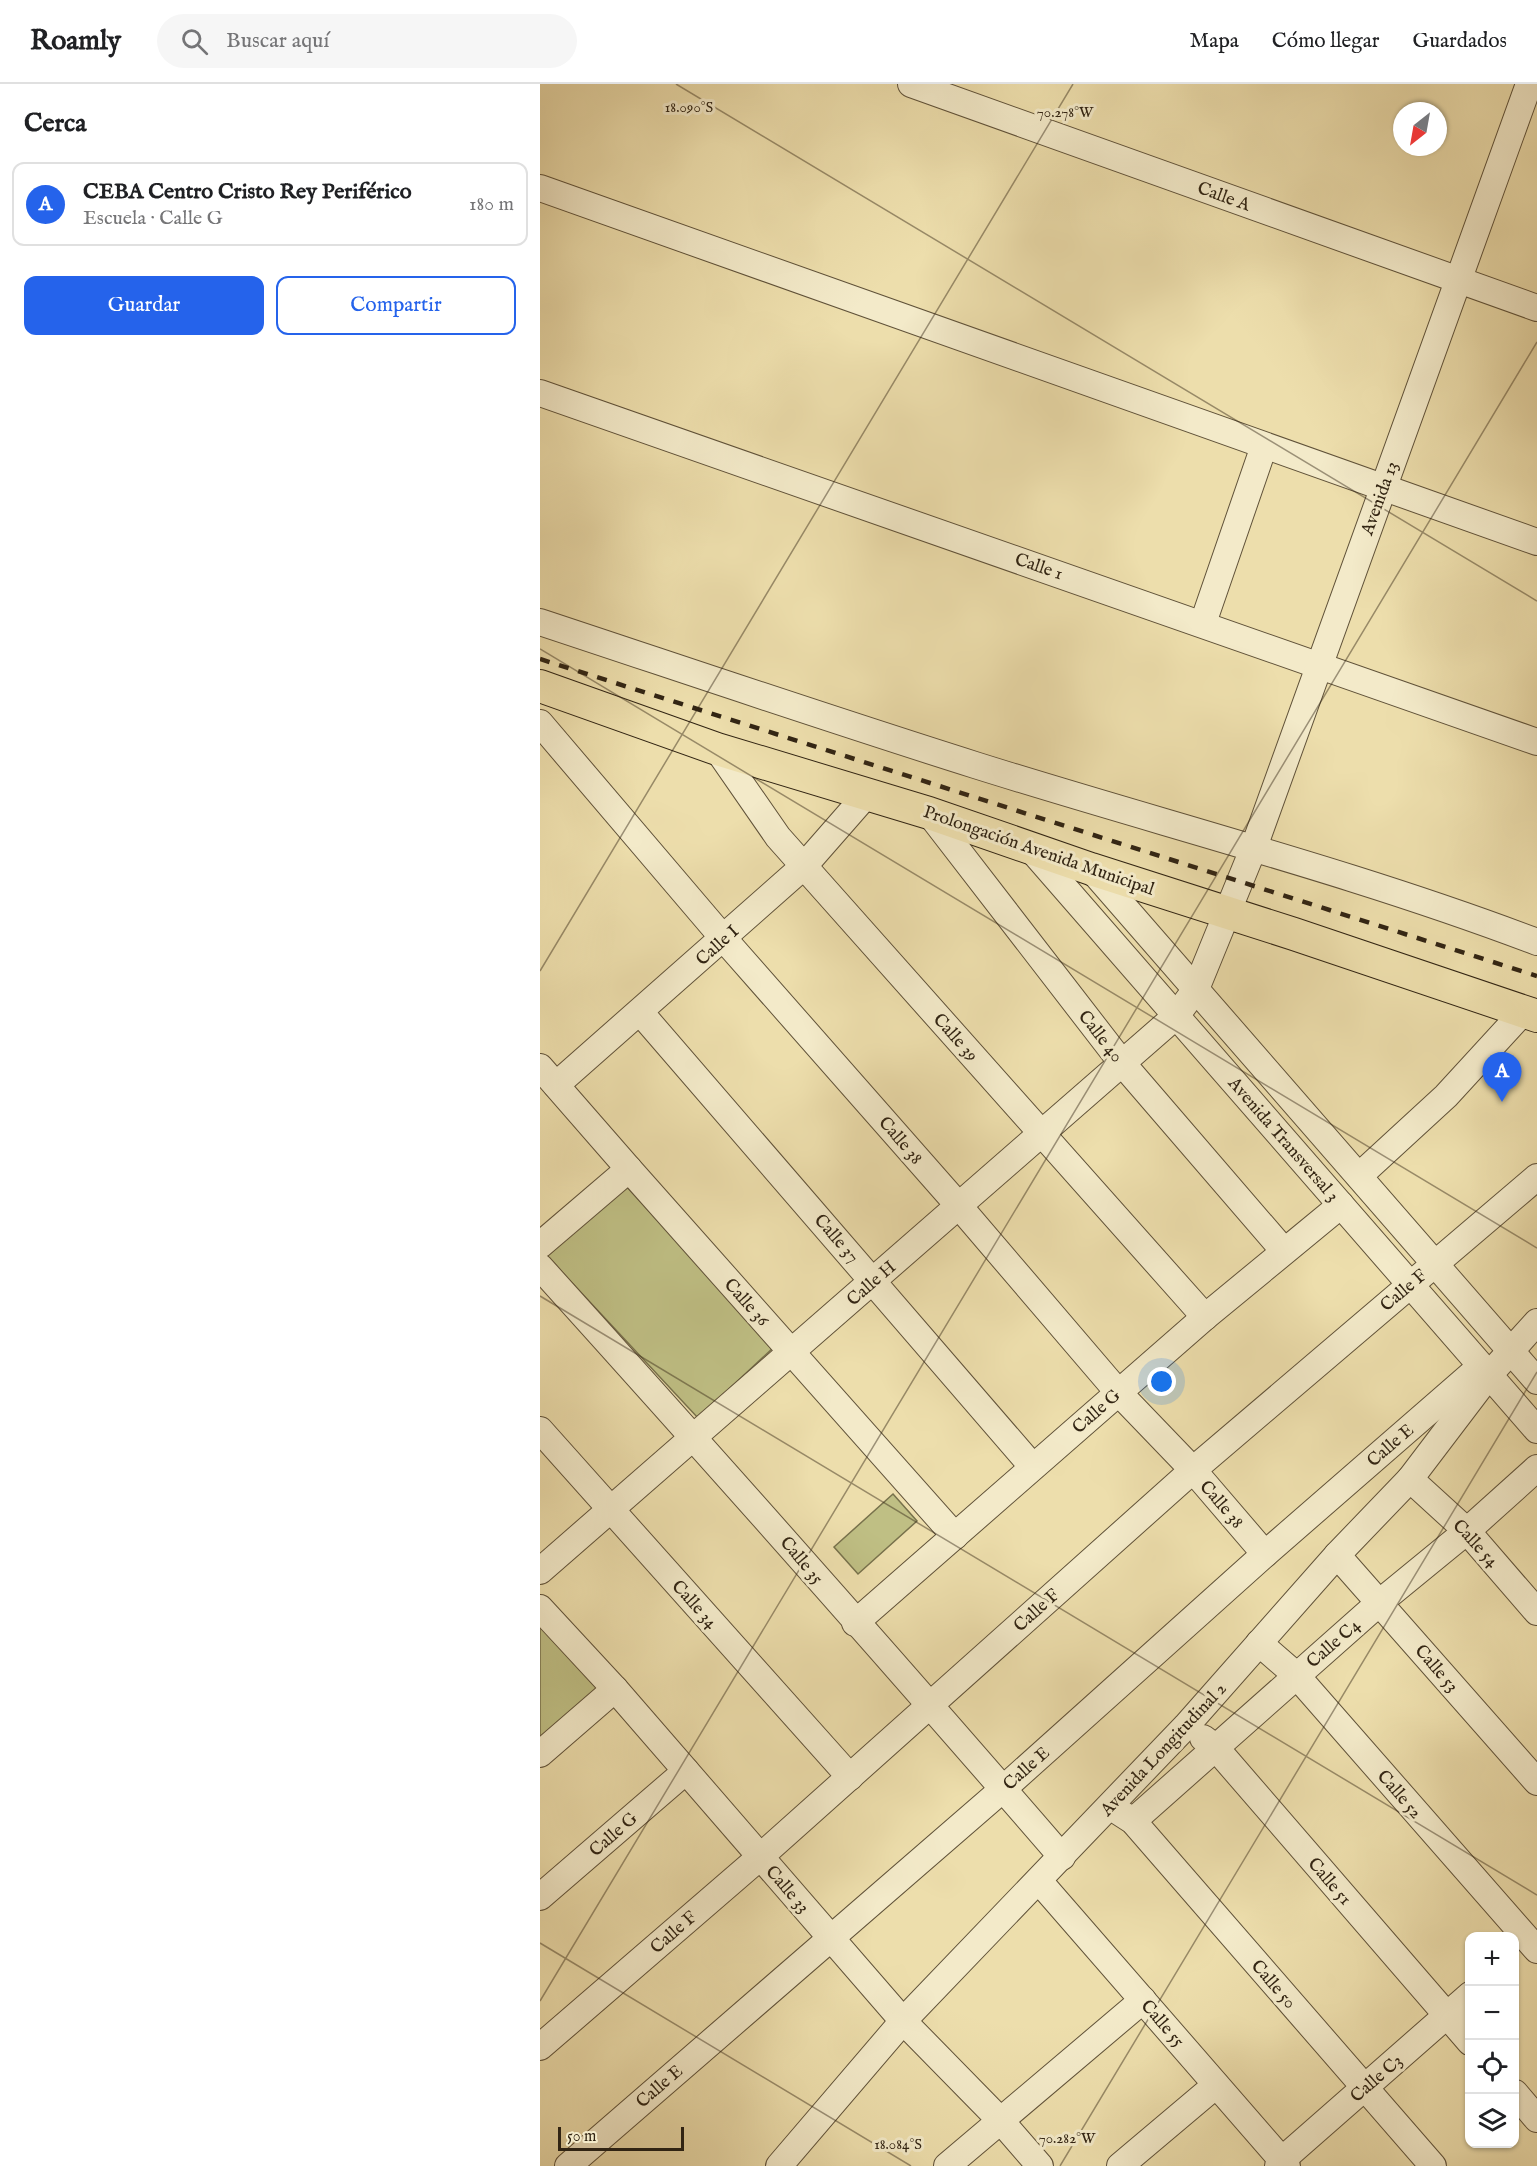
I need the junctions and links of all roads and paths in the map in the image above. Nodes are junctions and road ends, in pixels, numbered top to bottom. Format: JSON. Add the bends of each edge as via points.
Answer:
{"nodes":[{"id":1,"x":911,"y":84,"type":"edge"},
{"id":2,"x":1529,"y":84,"type":"edge"},
{"id":3,"x":540,"y":188,"type":"edge"},
{"id":4,"x":1458,"y":279,"type":"junction"},
{"id":5,"x":1537,"y":308,"type":"edge"},
{"id":6,"x":540,"y":393,"type":"edge"},
{"id":7,"x":1264,"y":446,"type":"junction"},
{"id":8,"x":1382,"y":488,"type":"junction"},
{"id":9,"x":1537,"y":542,"type":"edge"},
{"id":10,"x":540,"y":622,"type":"edge"},
{"id":11,"x":1203,"y":624,"type":"junction"},
{"id":12,"x":1319,"y":664,"type":"junction"},
{"id":13,"x":540,"y":686,"type":"edge"},
{"id":14,"x":540,"y":723,"type":"edge"},
{"id":15,"x":1537,"y":742,"type":"edge"},
{"id":16,"x":717,"y":750,"type":"junction"},
{"id":17,"x":867,"y":794,"type":"junction"},
{"id":18,"x":929,"y":813,"type":"junction"},
{"id":19,"x":1030,"y":848,"type":"junction"},
{"id":20,"x":1254,"y":848,"type":"junction"},
{"id":21,"x":804,"y":866,"type":"junction"},
{"id":22,"x":1091,"y":869,"type":"junction"},
{"id":23,"x":1227,"y":912,"type":"junction"},
{"id":24,"x":724,"y":939,"type":"junction"},
{"id":25,"x":1537,"y":942,"type":"edge"},
{"id":26,"x":1196,"y":989,"type":"junction"},
{"id":27,"x":640,"y":1012,"type":"junction"},
{"id":28,"x":1531,"y":1014,"type":"edge"},
{"id":29,"x":1176,"y":1016,"type":"junction"},
{"id":30,"x":1122,"y":1063,"type":"junction"},
{"id":31,"x":548,"y":1076,"type":"edge"},
{"id":32,"x":1042,"y":1133,"type":"junction"},
{"id":33,"x":628,"y":1169,"type":"junction"},
{"id":34,"x":1359,"y":1176,"type":"junction"},
{"id":35,"x":1537,"y":1177,"type":"edge"},
{"id":36,"x":1341,"y":1205,"type":"junction"},
{"id":37,"x":959,"y":1206,"type":"junction"},
{"id":38,"x":540,"y":1245,"type":"edge"},
{"id":39,"x":1284,"y":1251,"type":"junction"},
{"id":40,"x":1434,"y":1263,"type":"junction"},
{"id":41,"x":540,"y":1267,"type":"edge"},
{"id":42,"x":873,"y":1281,"type":"junction"},
{"id":43,"x":1410,"y":1284,"type":"junction"},
{"id":44,"x":1205,"y":1317,"type":"junction"},
{"id":45,"x":1537,"y":1322,"type":"edge"},
{"id":46,"x":792,"y":1351,"type":"junction"},
{"id":47,"x":1512,"y":1352,"type":"junction"},
{"id":48,"x":1485,"y":1371,"type":"junction"},
{"id":49,"x":1537,"y":1381,"type":"edge"},
{"id":50,"x":1118,"y":1392,"type":"junction"},
{"id":51,"x":540,"y":1430,"type":"edge"},
{"id":52,"x":1537,"y":1430,"type":"edge"},
{"id":53,"x":693,"y":1437,"type":"junction"},
{"id":54,"x":1032,"y":1466,"type":"junction"},
{"id":55,"x":1537,"y":1468,"type":"edge"},
{"id":56,"x":1193,"y":1470,"type":"junction"},
{"id":57,"x":1410,"y":1479,"type":"junction"},
{"id":58,"x":611,"y":1509,"type":"junction"},
{"id":59,"x":1467,"y":1530,"type":"junction"},
{"id":60,"x":956,"y":1536,"type":"junction"},
{"id":61,"x":1265,"y":1554,"type":"junction"},
{"id":62,"x":1337,"y":1555,"type":"junction"},
{"id":63,"x":540,"y":1571,"type":"edge"},
{"id":64,"x":1379,"y":1603,"type":"junction"},
{"id":65,"x":540,"y":1608,"type":"edge"},
{"id":66,"x":1537,"y":1612,"type":"edge"},
{"id":67,"x":855,"y":1623,"type":"junction"},
{"id":68,"x":1259,"y":1643,"type":"junction"},
{"id":69,"x":1296,"y":1675,"type":"junction"},
{"id":70,"x":615,"y":1689,"type":"junction"},
{"id":71,"x":929,"y":1705,"type":"junction"},
{"id":72,"x":1186,"y":1726,"type":"junction"},
{"id":73,"x":1215,"y":1747,"type":"junction"},
{"id":74,"x":540,"y":1754,"type":"edge"},
{"id":75,"x":686,"y":1771,"type":"junction"},
{"id":76,"x":850,"y":1777,"type":"junction"},
{"id":77,"x":1537,"y":1782,"type":"edge"},
{"id":78,"x":1003,"y":1789,"type":"junction"},
{"id":79,"x":1111,"y":1806,"type":"junction"},
{"id":80,"x":1133,"y":1821,"type":"junction"},
{"id":81,"x":760,"y":1857,"type":"junction"},
{"id":82,"x":1062,"y":1857,"type":"junction"},
{"id":83,"x":1039,"y":1881,"type":"junction"},
{"id":84,"x":540,"y":1897,"type":"edge"},
{"id":85,"x":830,"y":1937,"type":"junction"},
{"id":86,"x":1530,"y":1946,"type":"edge"},
{"id":87,"x":1465,"y":1999,"type":"edge"},
{"id":88,"x":1143,"y":2000,"type":"junction"},
{"id":89,"x":1446,"y":2016,"type":"junction"},
{"id":90,"x":903,"y":2021,"type":"junction"},
{"id":91,"x":1468,"y":2040,"type":"edge"},
{"id":92,"x":540,"y":2047,"type":"edge"},
{"id":93,"x":1216,"y":2085,"type":"junction"},
{"id":94,"x":1365,"y":2088,"type":"junction"},
{"id":95,"x":1516,"y":2094,"type":"edge"},
{"id":96,"x":1537,"y":2119,"type":"edge"},
{"id":97,"x":1001,"y":2121,"type":"junction"},
{"id":98,"x":1282,"y":2164,"type":"edge"},
{"id":99,"x":568,"y":2166,"type":"edge"},
{"id":100,"x":779,"y":2166,"type":"edge"},
{"id":101,"x":947,"y":2166,"type":"edge"},
{"id":102,"x":1040,"y":2166,"type":"edge"},
{"id":103,"x":1120,"y":2166,"type":"edge"},
{"id":104,"x":1432,"y":2166,"type":"edge"}],
"edges":[{"from":1,"to":4,"type":"street","name":"Calle A"},
{"from":2,"to":4,"type":"street","name":"Avenida 13"},
{"from":3,"to":7,"type":"street"},
{"from":4,"to":5,"type":"street","name":"Calle A"},
{"from":4,"to":8,"type":"street","name":"Avenida 13"},
{"from":6,"to":11,"type":"street","name":"Calle 1"},
{"from":7,"to":8,"type":"street"},
{"from":7,"to":11,"type":"street"},
{"from":8,"to":9,"type":"street"},
{"from":8,"to":12,"type":"street","name":"Avenida 13"},
{"from":10,"to":20,"type":"street","via":[[976,765]]},
{"from":11,"to":12,"type":"street","name":"Calle 1"},
{"from":12,"to":15,"type":"street","name":"Calle 1"},
{"from":12,"to":20,"type":"street","name":"Avenida 13"},
{"from":13,"to":16,"type":"main road","name":"Prolongación Avenida Municipal"},
{"from":14,"to":24,"type":"street","name":"Calle 38"},
{"from":16,"to":17,"type":"main road","name":"Prolongación Avenida Municipal"},
{"from":16,"to":21,"type":"street","name":"Calle 39","via":[[778,837]]},
{"from":17,"to":18,"type":"main road","name":"Prolongación Avenida Municipal"},
{"from":17,"to":21,"type":"street","name":"Calle I"},
{"from":18,"to":19,"type":"main road","name":"Prolongación Avenida Municipal"},
{"from":18,"to":30,"type":"street","name":"Calle 40"},
{"from":19,"to":22,"type":"main road","name":"Prolongación Avenida Municipal"},
{"from":19,"to":29,"type":"street","name":"Avenida Transversal 3"},
{"from":20,"to":23,"type":"street","name":"Avenida 13"},
{"from":20,"to":25,"type":"street"},
{"from":21,"to":24,"type":"street","name":"Calle I"},
{"from":21,"to":32,"type":"street","name":"Calle 39"},
{"from":22,"to":23,"type":"main road","name":"Prolongación Avenida Municipal"},
{"from":22,"to":26,"type":"street","name":"Avenida Transversal 3"},
{"from":23,"to":26,"type":"street","name":"Avenida 13"},
{"from":23,"to":28,"type":"main road","name":"Prolongación Avenida Municipal"},
{"from":24,"to":27,"type":"street","name":"Calle I"},
{"from":24,"to":37,"type":"street","name":"Calle 38"},
{"from":26,"to":29,"type":"street","name":"Calle H"},
{"from":26,"to":34,"type":"street","name":"Avenida Transversal 3"},
{"from":27,"to":31,"type":"street","name":"Calle I"},
{"from":27,"to":42,"type":"street","name":"Calle 37"},
{"from":28,"to":34,"type":"street"},
{"from":29,"to":30,"type":"street","name":"Calle H"},
{"from":29,"to":36,"type":"street","name":"Avenida Transversal 3"},
{"from":30,"to":32,"type":"street","name":"Calle H"},
{"from":30,"to":39,"type":"street","name":"Calle 40"},
{"from":31,"to":33,"type":"street","name":"Calle 36"},
{"from":32,"to":37,"type":"street","name":"Calle H"},
{"from":32,"to":44,"type":"street","name":"Calle 39"},
{"from":33,"to":38,"type":"street"},
{"from":33,"to":46,"type":"street","name":"Calle 36"},
{"from":34,"to":40,"type":"street","name":"Avenida Transversal 3"},
{"from":35,"to":40,"type":"street","name":"Calle F"},
{"from":36,"to":39,"type":"street","name":"Calle G"},
{"from":36,"to":43,"type":"street","name":"Avenida Transversal 3"},
{"from":37,"to":42,"type":"street","name":"Calle H"},
{"from":37,"to":50,"type":"street","name":"Calle 38"},
{"from":39,"to":44,"type":"street","name":"Calle G"},
{"from":40,"to":43,"type":"street","name":"Calle F"},
{"from":40,"to":47,"type":"street","name":"Avenida Transversal 3"},
{"from":41,"to":53,"type":"street","name":"Calle 35"},
{"from":42,"to":46,"type":"street","name":"Calle H"},
{"from":42,"to":54,"type":"street","name":"Calle 37"},
{"from":43,"to":48,"type":"street","name":"Avenida Transversal 3"},
{"from":43,"to":56,"type":"street","name":"Calle F"},
{"from":44,"to":50,"type":"street","name":"Calle G"},
{"from":45,"to":47,"type":"street","name":"Avenida Longitudinal 2"},
{"from":46,"to":53,"type":"street","name":"Calle H"},
{"from":46,"to":60,"type":"street","name":"Calle 36"},
{"from":47,"to":48,"type":"street","name":"Avenida Longitudinal 2"},
{"from":47,"to":49,"type":"street","name":"Avenida Transversal 3"},
{"from":48,"to":52,"type":"street","name":"Avenida Transversal 3"},
{"from":48,"to":57,"type":"street","name":"Avenida Longitudinal 2"},
{"from":48,"to":61,"type":"street","name":"Calle E"},
{"from":50,"to":54,"type":"street","name":"Calle G"},
{"from":50,"to":56,"type":"street","name":"Calle 38"},
{"from":51,"to":58,"type":"street","name":"Calle 34"},
{"from":53,"to":58,"type":"street","name":"Calle H"},
{"from":53,"to":67,"type":"street","name":"Calle 35"},
{"from":54,"to":60,"type":"street","name":"Calle G"},
{"from":55,"to":59,"type":"street","name":"Calle C4"},
{"from":56,"to":61,"type":"street","name":"Calle 38"},
{"from":56,"to":71,"type":"street","name":"Calle F"},
{"from":57,"to":59,"type":"street","name":"Calle 54"},
{"from":57,"to":62,"type":"street","name":"Avenida Longitudinal 2"},
{"from":58,"to":63,"type":"street","name":"Calle H"},
{"from":58,"to":76,"type":"street","name":"Calle 34"},
{"from":59,"to":64,"type":"street","name":"Calle C4"},
{"from":59,"to":66,"type":"street","name":"Calle 54"},
{"from":60,"to":67,"type":"street","name":"Calle G"},
{"from":61,"to":78,"type":"street","name":"Calle E"},
{"from":62,"to":64,"type":"street","name":"Calle 53"},
{"from":62,"to":68,"type":"street","name":"Avenida Longitudinal 2"},
{"from":64,"to":69,"type":"street","name":"Calle C4"},
{"from":64,"to":77,"type":"street","name":"Calle 53"},
{"from":65,"to":70,"type":"street","name":"Calle 33"},
{"from":67,"to":71,"type":"street","name":"Calle 35"},
{"from":68,"to":69,"type":"street","name":"Calle 52"},
{"from":68,"to":72,"type":"street","name":"Avenida Longitudinal 2"},
{"from":69,"to":73,"type":"street","name":"Calle C4"},
{"from":69,"to":86,"type":"street","name":"Calle 52"},
{"from":70,"to":74,"type":"street"},
{"from":70,"to":75,"type":"street","name":"Calle 33"},
{"from":71,"to":76,"type":"street","name":"Calle F"},
{"from":71,"to":78,"type":"street","name":"Calle 35"},
{"from":72,"to":73,"type":"street","name":"Calle 51"},
{"from":72,"to":79,"type":"street","name":"Avenida Longitudinal 2"},
{"from":73,"to":80,"type":"street","name":"Calle C4"},
{"from":73,"to":89,"type":"street","name":"Calle 51"},
{"from":75,"to":81,"type":"street","name":"Calle 33"},
{"from":75,"to":84,"type":"street","name":"Calle G"},
{"from":76,"to":81,"type":"street","name":"Calle F"},
{"from":78,"to":82,"type":"street","name":"Calle 35"},
{"from":78,"to":85,"type":"street","name":"Calle E"},
{"from":79,"to":80,"type":"street","name":"Calle 50"},
{"from":79,"to":82,"type":"street","name":"Avenida Longitudinal 2"},
{"from":80,"to":94,"type":"street","name":"Calle 50"},
{"from":81,"to":85,"type":"street","name":"Calle 33"},
{"from":81,"to":92,"type":"street","name":"Calle F"},
{"from":82,"to":83,"type":"street","name":"Avenida Longitudinal 2"},
{"from":83,"to":88,"type":"street","name":"Calle 55"},
{"from":83,"to":90,"type":"street","name":"Avenida Longitudinal 2"},
{"from":85,"to":90,"type":"street","name":"Calle 33"},
{"from":85,"to":99,"type":"street","name":"Calle E"},
{"from":87,"to":89,"type":"street","name":"Calle C3"},
{"from":88,"to":93,"type":"street","name":"Calle 55"},
{"from":88,"to":97,"type":"street"},
{"from":89,"to":91,"type":"street","name":"Calle 51"},
{"from":89,"to":94,"type":"street","name":"Calle C3"},
{"from":90,"to":97,"type":"street","name":"Calle 33"},
{"from":90,"to":100,"type":"street","name":"Avenida Longitudinal 2"},
{"from":93,"to":98,"type":"street","name":"Calle 55"},
{"from":93,"to":103,"type":"street"},
{"from":94,"to":98,"type":"street","name":"Calle C3"},
{"from":94,"to":104,"type":"street","name":"Calle 50"},
{"from":95,"to":96,"type":"street"},
{"from":97,"to":101,"type":"street"},
{"from":97,"to":102,"type":"street","name":"Calle 33"}]}
